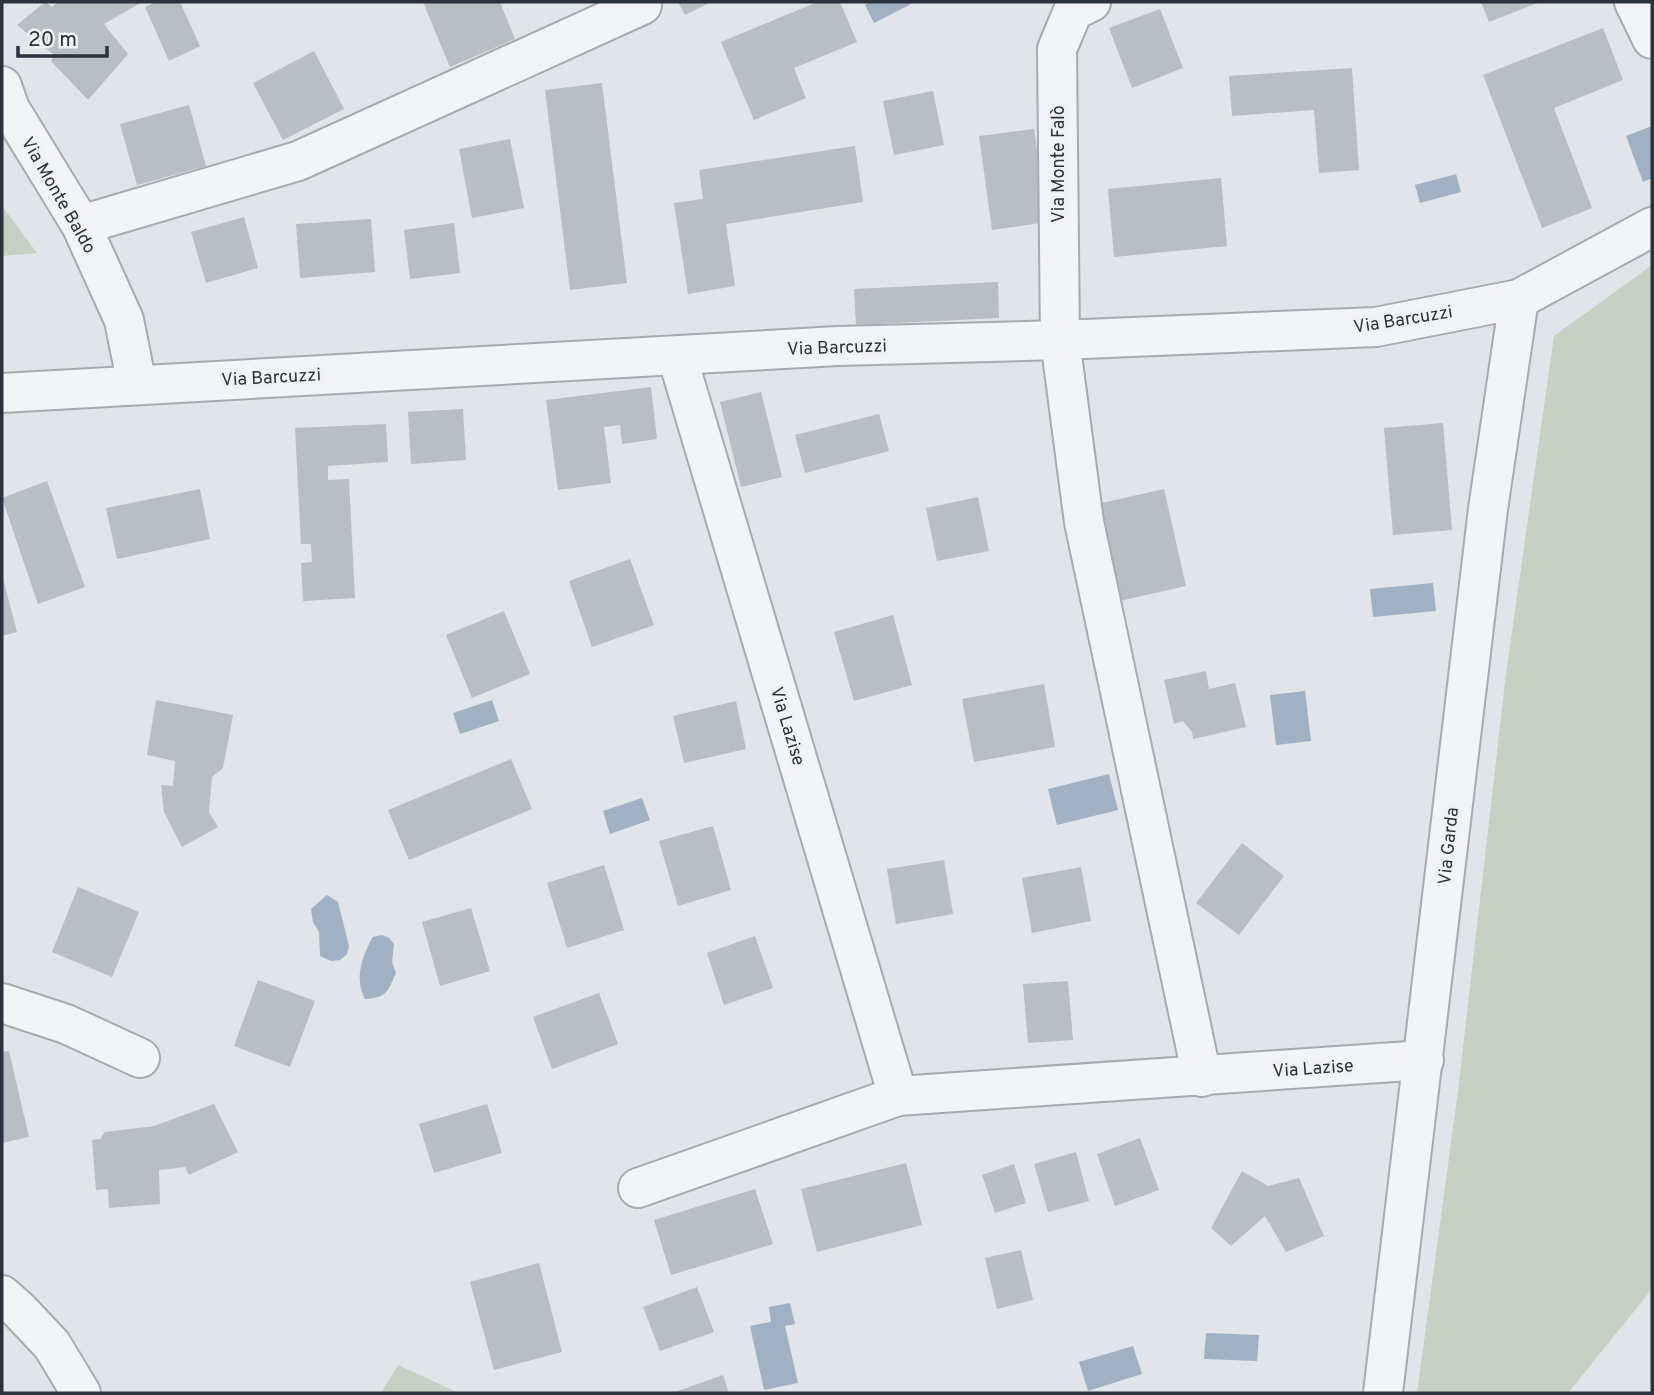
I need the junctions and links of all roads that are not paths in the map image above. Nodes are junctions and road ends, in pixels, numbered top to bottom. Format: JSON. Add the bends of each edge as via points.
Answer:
{"nodes":[{"id":1,"x":1091,"y":2,"type":"edge"},
{"id":2,"x":1634,"y":2,"type":"edge"},
{"id":3,"x":642,"y":5,"type":"dead end"},
{"id":4,"x":1652,"y":39,"type":"edge"},
{"id":5,"x":2,"y":86,"type":"edge"},
{"id":6,"x":81,"y":225,"type":"junction"},
{"id":7,"x":1652,"y":227,"type":"edge"},
{"id":8,"x":1519,"y":299,"type":"junction"},
{"id":9,"x":1060,"y":341,"type":"junction"},
{"id":10,"x":677,"y":356,"type":"junction"},
{"id":11,"x":137,"y":385,"type":"junction"},
{"id":12,"x":2,"y":393,"type":"edge"},
{"id":13,"x":2,"y":1003,"type":"edge"},
{"id":14,"x":140,"y":1058,"type":"dead end"},
{"id":15,"x":1424,"y":1060,"type":"junction"},
{"id":16,"x":1202,"y":1077,"type":"junction"},
{"id":17,"x":898,"y":1096,"type":"junction"},
{"id":18,"x":638,"y":1188,"type":"dead end"},
{"id":19,"x":2,"y":1295,"type":"edge"},
{"id":20,"x":81,"y":1393,"type":"edge"},
{"id":21,"x":1383,"y":1393,"type":"edge"}],
"edges":[{"from":1,"to":9,"type":"street","name":"Via Monte Falò","via":[[1073,11],[1057,49]]},
{"from":2,"to":4,"type":"street"},
{"from":3,"to":6,"type":"street","via":[[298,161]]},
{"from":5,"to":6,"type":"street","name":"Via Monte Baldo","via":[[10,109]]},
{"from":6,"to":11,"type":"street","name":"Via Monte Baldo","via":[[124,320]]},
{"from":7,"to":8,"type":"street","name":"Via Barcuzzi"},
{"from":8,"to":9,"type":"street","name":"Via Barcuzzi","via":[[1377,327]]},
{"from":8,"to":15,"type":"street","name":"Via Garda","via":[[1488,509]]},
{"from":9,"to":10,"type":"street","name":"Via Barcuzzi","via":[[838,346]]},
{"from":9,"to":16,"type":"street","via":[[1083,522]]},
{"from":10,"to":11,"type":"street","name":"Via Barcuzzi"},
{"from":10,"to":17,"type":"street","name":"Via Lazise"},
{"from":11,"to":12,"type":"street","name":"Via Barcuzzi"},
{"from":13,"to":14,"type":"street","via":[[66,1024]]},
{"from":15,"to":16,"type":"street","name":"Via Lazise"},
{"from":15,"to":21,"type":"street","name":"Via Garda"},
{"from":16,"to":17,"type":"street","name":"Via Lazise"},
{"from":17,"to":18,"type":"street","name":"Via Lazise"},
{"from":19,"to":20,"type":"street","via":[[52,1345]]}]}
